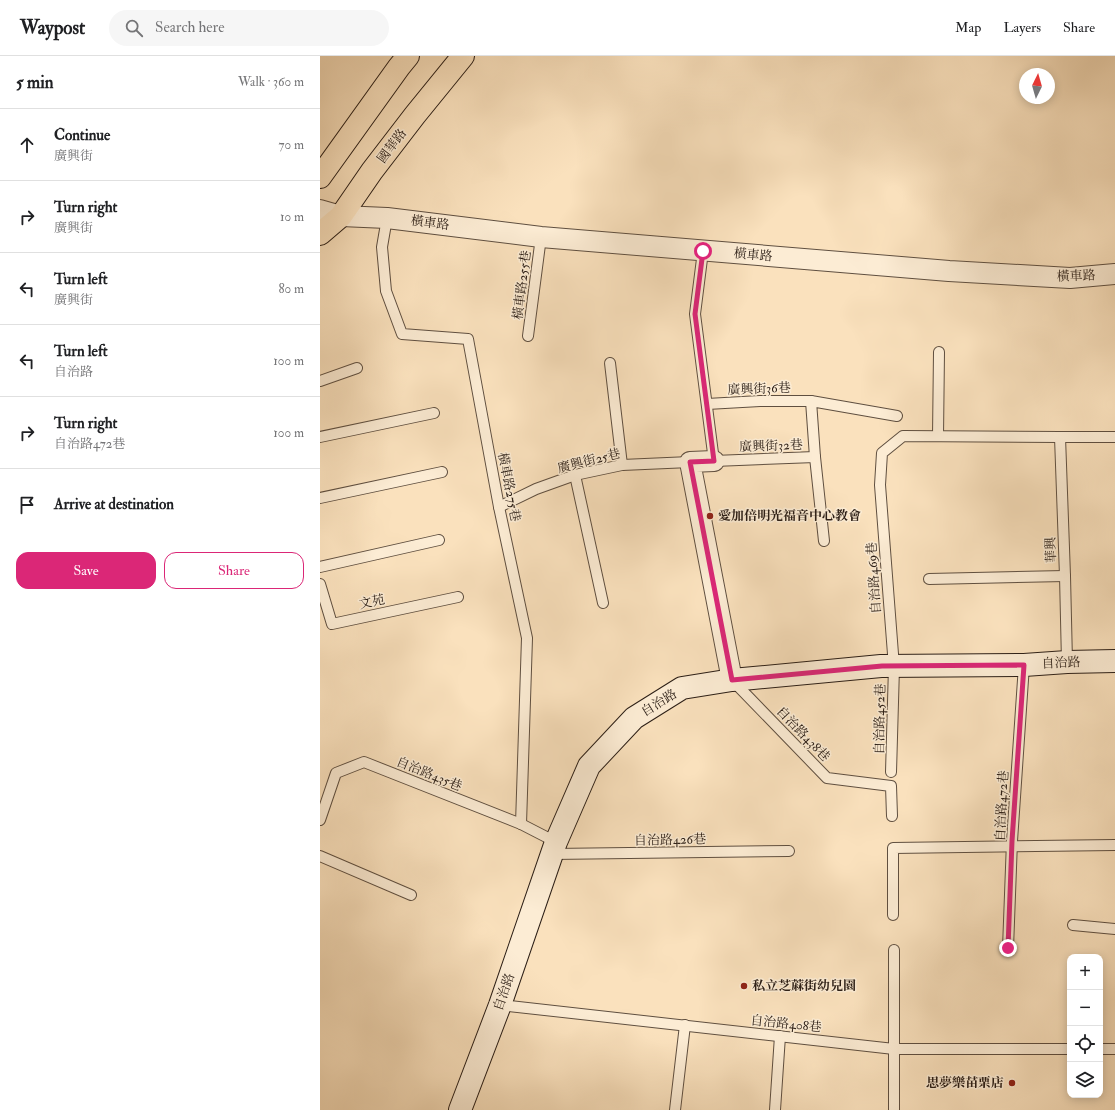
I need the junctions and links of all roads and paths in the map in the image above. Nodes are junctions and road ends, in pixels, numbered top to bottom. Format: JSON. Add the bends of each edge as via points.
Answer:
{"nodes":[{"id":1,"x":408,"y":56,"type":"edge"},
{"id":2,"x":463,"y":56,"type":"edge"},
{"id":3,"x":320,"y":177,"type":"edge"},
{"id":4,"x":320,"y":210,"type":"edge"},
{"id":5,"x":341,"y":216,"type":"junction"},
{"id":6,"x":387,"y":218,"type":"junction"},
{"id":7,"x":320,"y":234,"type":"edge"},
{"id":8,"x":541,"y":237,"type":"junction"},
{"id":9,"x":703,"y":251,"type":"junction"},
{"id":10,"x":1115,"y":274,"type":"edge"},
{"id":11,"x":528,"y":336,"type":"dead end"},
{"id":12,"x":940,"y":352,"type":"dead end"},
{"id":13,"x":610,"y":363,"type":"dead end"},
{"id":14,"x":357,"y":368,"type":"dead end"},
{"id":15,"x":320,"y":381,"type":"edge"},
{"id":16,"x":811,"y":401,"type":"junction"},
{"id":17,"x":707,"y":404,"type":"junction"},
{"id":18,"x":434,"y":413,"type":"dead end"},
{"id":19,"x":897,"y":416,"type":"dead end"},
{"id":20,"x":938,"y":436,"type":"junction"},
{"id":21,"x":320,"y":437,"type":"edge"},
{"id":22,"x":1060,"y":437,"type":"junction"},
{"id":23,"x":1115,"y":437,"type":"edge"},
{"id":24,"x":815,"y":457,"type":"junction"},
{"id":25,"x":714,"y":461,"type":"junction"},
{"id":26,"x":690,"y":462,"type":"junction"},
{"id":27,"x":622,"y":465,"type":"junction"},
{"id":28,"x":442,"y":472,"type":"dead end"},
{"id":29,"x":575,"y":475,"type":"junction"},
{"id":30,"x":320,"y":498,"type":"edge"},
{"id":31,"x":499,"y":507,"type":"junction"},
{"id":32,"x":439,"y":540,"type":"dead end"},
{"id":33,"x":824,"y":541,"type":"dead end"},
{"id":34,"x":320,"y":567,"type":"edge"},
{"id":35,"x":1065,"y":576,"type":"junction"},
{"id":36,"x":929,"y":579,"type":"dead end"},
{"id":37,"x":320,"y":584,"type":"edge"},
{"id":38,"x":458,"y":597,"type":"dead end"},
{"id":39,"x":603,"y":603,"type":"dead end"},
{"id":40,"x":1115,"y":661,"type":"edge"},
{"id":41,"x":1066,"y":662,"type":"junction"},
{"id":42,"x":1024,"y":665,"type":"junction"},
{"id":43,"x":894,"y":667,"type":"junction"},
{"id":44,"x":732,"y":680,"type":"junction"},
{"id":45,"x":891,"y":772,"type":"dead end"},
{"id":46,"x":892,"y":816,"type":"dead end"},
{"id":47,"x":320,"y":820,"type":"edge"},
{"id":48,"x":521,"y":824,"type":"junction"},
{"id":49,"x":1013,"y":845,"type":"junction"},
{"id":50,"x":1115,"y":845,"type":"edge"},
{"id":51,"x":554,"y":848,"type":"junction"},
{"id":52,"x":789,"y":851,"type":"dead end"},
{"id":53,"x":320,"y":856,"type":"edge"},
{"id":54,"x":411,"y":896,"type":"dead end"},
{"id":55,"x":893,"y":915,"type":"dead end"},
{"id":56,"x":1073,"y":925,"type":"dead end"},
{"id":57,"x":1115,"y":929,"type":"edge"},
{"id":58,"x":1008,"y":948,"type":"dead end"},
{"id":59,"x":894,"y":950,"type":"dead end"},
{"id":60,"x":500,"y":1005,"type":"junction"},
{"id":61,"x":685,"y":1025,"type":"junction"},
{"id":62,"x":780,"y":1036,"type":"junction"},
{"id":63,"x":894,"y":1049,"type":"junction"},
{"id":64,"x":1067,"y":1049,"type":"edge"},
{"id":65,"x":1103,"y":1049,"type":"edge"},
{"id":66,"x":1115,"y":1049,"type":"edge"},
{"id":67,"x":460,"y":1110,"type":"edge"},
{"id":68,"x":675,"y":1110,"type":"edge"},
{"id":69,"x":775,"y":1110,"type":"edge"},
{"id":70,"x":894,"y":1110,"type":"edge"}],
"edges":[{"from":1,"to":3,"type":"main road"},
{"from":2,"to":5,"type":"main road","name":"國華路","via":[[381,159]]},
{"from":4,"to":5,"type":"street","name":"橫車路"},
{"from":5,"to":6,"type":"street","name":"橫車路"},
{"from":5,"to":7,"type":"main road","name":"國華路"},
{"from":6,"to":8,"type":"street","name":"橫車路"},
{"from":6,"to":31,"type":"lane","name":"橫車路275巷","via":[[382,247],[386,291],[402,334],[468,339]]},
{"from":8,"to":9,"type":"street","name":"橫車路"},
{"from":8,"to":11,"type":"lane","name":"橫車路255巷"},
{"from":9,"to":10,"type":"street","name":"橫車路","via":[[1070,278]]},
{"from":9,"to":17,"type":"lane","via":[[695,314]]},
{"from":12,"to":20,"type":"lane"},
{"from":13,"to":27,"type":"lane"},
{"from":14,"to":15,"type":"lane"},
{"from":16,"to":17,"type":"lane","name":"廣興街36巷"},
{"from":16,"to":19,"type":"lane","name":"廣興街36巷"},
{"from":16,"to":24,"type":"lane"},
{"from":17,"to":25,"type":"lane"},
{"from":18,"to":21,"type":"lane"},
{"from":20,"to":22,"type":"lane"},
{"from":20,"to":43,"type":"lane","name":"自治路469巷","via":[[903,436],[882,453],[880,485]]},
{"from":22,"to":23,"type":"lane"},
{"from":22,"to":35,"type":"lane","name":"華興"},
{"from":24,"to":25,"type":"lane","name":"廣興街32巷"},
{"from":24,"to":33,"type":"lane","name":"廣興街32巷"},
{"from":25,"to":26,"type":"street"},
{"from":26,"to":27,"type":"lane","name":"廣興街25巷"},
{"from":26,"to":44,"type":"street"},
{"from":27,"to":29,"type":"lane","name":"廣興街25巷"},
{"from":28,"to":30,"type":"lane"},
{"from":29,"to":31,"type":"lane","name":"廣興街25巷","via":[[536,489]]},
{"from":29,"to":39,"type":"lane"},
{"from":31,"to":48,"type":"lane","name":"橫車路275巷","via":[[527,638]]},
{"from":32,"to":34,"type":"lane"},
{"from":35,"to":36,"type":"lane"},
{"from":35,"to":41,"type":"lane","name":"華興"},
{"from":37,"to":38,"type":"lane","name":"文苑","via":[[332,624]]},
{"from":40,"to":41,"type":"street","name":"自治路"},
{"from":41,"to":42,"type":"street","name":"自治路"},
{"from":42,"to":43,"type":"street","name":"自治路"},
{"from":42,"to":49,"type":"lane","name":"自治路472巷"},
{"from":43,"to":44,"type":"street","name":"自治路"},
{"from":43,"to":45,"type":"lane","name":"自治路452巷"},
{"from":44,"to":46,"type":"lane","name":"自治路438巷","via":[[827,778],[891,786]]},
{"from":44,"to":51,"type":"street","name":"自治路","via":[[682,688],[634,718],[589,766]]},
{"from":47,"to":48,"type":"lane","name":"自治路435巷","via":[[336,773],[364,762]]},
{"from":48,"to":51,"type":"lane","name":"自治路435巷"},
{"from":49,"to":50,"type":"lane"},
{"from":49,"to":55,"type":"lane","via":[[892,848]]},
{"from":49,"to":58,"type":"lane","name":"自治路472巷"},
{"from":51,"to":52,"type":"lane","name":"自治路426巷"},
{"from":51,"to":60,"type":"street","name":"自治路"},
{"from":53,"to":54,"type":"lane"},
{"from":56,"to":57,"type":"lane"},
{"from":59,"to":63,"type":"lane"},
{"from":60,"to":61,"type":"lane","name":"自治路408巷"},
{"from":60,"to":67,"type":"street","name":"自治路"},
{"from":61,"to":62,"type":"lane","name":"自治路408巷"},
{"from":61,"to":68,"type":"lane"},
{"from":62,"to":63,"type":"lane","name":"自治路408巷"},
{"from":62,"to":69,"type":"lane"},
{"from":63,"to":64,"type":"lane","name":"自治路408巷"},
{"from":63,"to":70,"type":"lane"},
{"from":65,"to":66,"type":"lane"}]}
